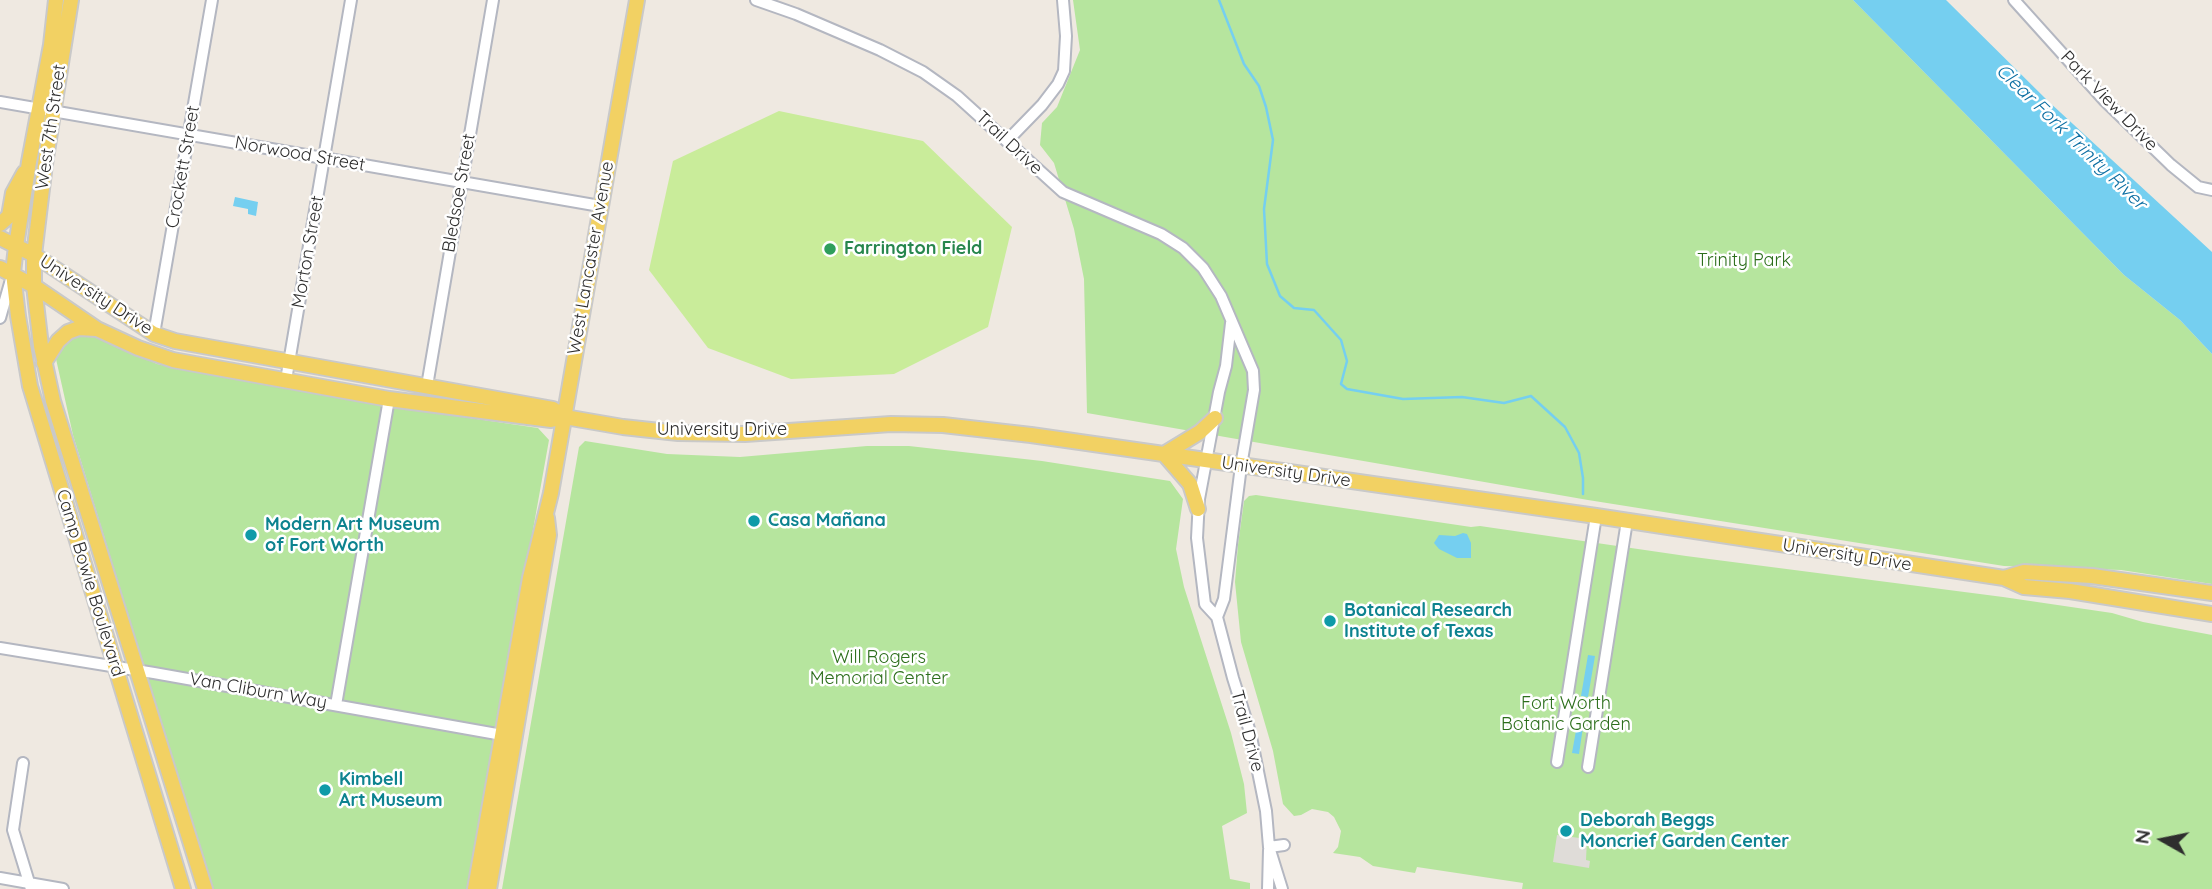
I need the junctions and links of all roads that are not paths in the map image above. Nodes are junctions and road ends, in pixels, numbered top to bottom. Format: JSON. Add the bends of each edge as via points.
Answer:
{"nodes":[{"id":1,"x":56,"y":0,"type":"edge"},
{"id":2,"x":71,"y":0,"type":"edge"},
{"id":3,"x":212,"y":0,"type":"edge"},
{"id":4,"x":351,"y":0,"type":"edge"},
{"id":5,"x":493,"y":0,"type":"edge"},
{"id":6,"x":637,"y":0,"type":"edge"},
{"id":7,"x":756,"y":0,"type":"edge"},
{"id":8,"x":1063,"y":0,"type":"edge"},
{"id":9,"x":2014,"y":0,"type":"edge"},
{"id":10,"x":0,"y":102,"type":"edge"},
{"id":11,"x":47,"y":110,"type":"junction"},
{"id":12,"x":189,"y":134,"type":"junction"},
{"id":13,"x":1008,"y":141,"type":"junction"},
{"id":14,"x":324,"y":158,"type":"junction"},
{"id":15,"x":29,"y":162,"type":"junction"},
{"id":16,"x":461,"y":182,"type":"junction"},
{"id":17,"x":2212,"y":190,"type":"edge"},
{"id":18,"x":600,"y":206,"type":"junction"},
{"id":19,"x":0,"y":224,"type":"edge"},
{"id":20,"x":0,"y":238,"type":"edge"},
{"id":21,"x":16,"y":246,"type":"junction"},
{"id":22,"x":34,"y":255,"type":"junction"},
{"id":23,"x":4,"y":273,"type":"edge"},
{"id":24,"x":34,"y":286,"type":"junction"},
{"id":25,"x":0,"y":318,"type":"edge"},
{"id":26,"x":1231,"y":320,"type":"junction"},
{"id":27,"x":97,"y":329,"type":"junction"},
{"id":28,"x":154,"y":334,"type":"junction"},
{"id":29,"x":289,"y":362,"type":"junction"},
{"id":30,"x":44,"y":363,"type":"junction"},
{"id":31,"x":286,"y":380,"type":"junction"},
{"id":32,"x":427,"y":386,"type":"junction"},
{"id":33,"x":389,"y":399,"type":"junction"},
{"id":34,"x":565,"y":417,"type":"junction"},
{"id":35,"x":1214,"y":418,"type":"junction"},
{"id":36,"x":1164,"y":454,"type":"junction"},
{"id":37,"x":1207,"y":461,"type":"junction"},
{"id":38,"x":1241,"y":466,"type":"junction"},
{"id":39,"x":76,"y":472,"type":"junction"},
{"id":40,"x":58,"y":478,"type":"junction"},
{"id":41,"x":1198,"y":509,"type":"junction"},
{"id":42,"x":1596,"y":516,"type":"junction"},
{"id":43,"x":1627,"y":521,"type":"junction"},
{"id":44,"x":2004,"y":579,"type":"junction"},
{"id":45,"x":2134,"y":581,"type":"junction"},
{"id":46,"x":2212,"y":593,"type":"edge"},
{"id":47,"x":2129,"y":601,"type":"junction"},
{"id":48,"x":2212,"y":614,"type":"edge"},
{"id":49,"x":1217,"y":617,"type":"junction"},
{"id":50,"x":0,"y":648,"type":"edge"},
{"id":51,"x":116,"y":667,"type":"junction"},
{"id":52,"x":138,"y":670,"type":"junction"},
{"id":53,"x":336,"y":705,"type":"junction"},
{"id":54,"x":509,"y":736,"type":"junction"},
{"id":55,"x":1557,"y":762,"type":"dead end"},
{"id":56,"x":23,"y":763,"type":"dead end"},
{"id":57,"x":1588,"y":767,"type":"dead end"},
{"id":58,"x":184,"y":816,"type":"junction"},
{"id":59,"x":162,"y":822,"type":"junction"},
{"id":60,"x":191,"y":842,"type":"junction"},
{"id":61,"x":1284,"y":845,"type":"dead end"},
{"id":62,"x":1269,"y":847,"type":"junction"},
{"id":63,"x":170,"y":848,"type":"junction"},
{"id":64,"x":0,"y":878,"type":"edge"},
{"id":65,"x":30,"y":886,"type":"edge"},
{"id":66,"x":63,"y":889,"type":"edge"},
{"id":67,"x":183,"y":889,"type":"edge"},
{"id":68,"x":205,"y":889,"type":"edge"},
{"id":69,"x":475,"y":889,"type":"edge"},
{"id":70,"x":489,"y":889,"type":"edge"},
{"id":71,"x":1268,"y":889,"type":"edge"},
{"id":72,"x":1282,"y":889,"type":"edge"}],
"edges":[{"from":1,"to":11,"type":"main road","name":"West 7th Street"},
{"from":2,"to":11,"type":"main road","name":"West 7th Street"},
{"from":3,"to":12,"type":"street","name":"Crockett Street"},
{"from":4,"to":14,"type":"street","name":"Morton Street"},
{"from":5,"to":16,"type":"street","name":"Bledsoe Street"},
{"from":6,"to":18,"type":"main road","name":"West Lancaster Avenue"},
{"from":7,"to":13,"type":"street","name":"Trail Drive","via":[[923,72]]},
{"from":8,"to":13,"type":"street","via":[[1066,53],[1061,78]]},
{"from":9,"to":17,"type":"street","name":"Park View Drive","via":[[2153,147],[2194,184]]},
{"from":10,"to":11,"type":"street","name":"Norwood Street"},
{"from":11,"to":12,"type":"street","name":"Norwood Street"},
{"from":11,"to":15,"type":"main road","name":"West 7th Street"},
{"from":11,"to":22,"type":"main road","name":"West 7th Street"},
{"from":12,"to":14,"type":"street","name":"Norwood Street"},
{"from":12,"to":28,"type":"street","name":"Crockett Street"},
{"from":13,"to":26,"type":"street","name":"Trail Drive","via":[[1063,191],[1183,248],[1203,268]]},
{"from":14,"to":16,"type":"street","name":"Norwood Street"},
{"from":14,"to":29,"type":"street","name":"Morton Street"},
{"from":15,"to":19,"type":"main road","via":[[13,193],[9,216]]},
{"from":15,"to":21,"type":"main road","name":"West 7th Street"},
{"from":16,"to":18,"type":"street","name":"Norwood Street"},
{"from":16,"to":32,"type":"street","name":"Bledsoe Street"},
{"from":18,"to":34,"type":"main road","name":"West Lancaster Avenue"},
{"from":20,"to":21,"type":"main road","name":"University Drive"},
{"from":21,"to":22,"type":"main road","name":"University Drive"},
{"from":21,"to":23,"type":"main road","name":"West 7th Street"},
{"from":22,"to":23,"type":"main road"},
{"from":22,"to":24,"type":"main road","name":"West 7th Street"},
{"from":22,"to":28,"type":"main road","name":"University Drive"},
{"from":23,"to":24,"type":"main road","name":"University Drive"},
{"from":23,"to":25,"type":"street"},
{"from":23,"to":40,"type":"main road","name":"Camp Bowie Boulevard","via":[[18,316],[30,386]]},
{"from":24,"to":27,"type":"main road","name":"University Drive"},
{"from":24,"to":30,"type":"main road","name":"Camp Bowie Boulevard"},
{"from":26,"to":35,"type":"street","name":"Trail Drive"},
{"from":26,"to":38,"type":"street","name":"Trail Drive","via":[[1253,371]]},
{"from":27,"to":30,"type":"main road","via":[[68,332]]},
{"from":27,"to":31,"type":"main road","name":"University Drive","via":[[173,360]]},
{"from":28,"to":29,"type":"main road","name":"University Drive"},
{"from":29,"to":31,"type":"street","name":"Morton Street"},
{"from":29,"to":32,"type":"main road","name":"University Drive"},
{"from":30,"to":39,"type":"main road","name":"Camp Bowie Boulevard"},
{"from":31,"to":33,"type":"main road","name":"University Drive"},
{"from":32,"to":33,"type":"main road"},
{"from":32,"to":34,"type":"main road","name":"University Drive","via":[[553,409]]},
{"from":33,"to":34,"type":"main road","name":"University Drive","via":[[551,420]]},
{"from":33,"to":53,"type":"street"},
{"from":34,"to":36,"type":"main road","name":"University Drive","via":[[689,433],[943,425]]},
{"from":34,"to":54,"type":"main road","name":"West Lancaster Avenue","via":[[547,517],[530,578]]},
{"from":35,"to":36,"type":"main road"},
{"from":35,"to":37,"type":"street","name":"Trail Drive"},
{"from":36,"to":37,"type":"main road","name":"University Drive"},
{"from":36,"to":41,"type":"main road","via":[[1190,484]]},
{"from":37,"to":38,"type":"main road","name":"University Drive"},
{"from":37,"to":41,"type":"street","name":"Trail Drive"},
{"from":38,"to":42,"type":"main road","name":"University Drive"},
{"from":38,"to":49,"type":"street","name":"Trail Drive","via":[[1224,599]]},
{"from":39,"to":40,"type":"main road"},
{"from":39,"to":52,"type":"main road","name":"Camp Bowie Boulevard"},
{"from":40,"to":51,"type":"main road","name":"Camp Bowie Boulevard"},
{"from":41,"to":49,"type":"street","name":"Trail Drive","via":[[1205,604]]},
{"from":42,"to":43,"type":"main road","name":"University Drive"},
{"from":42,"to":55,"type":"street"},
{"from":43,"to":44,"type":"main road","name":"University Drive"},
{"from":43,"to":57,"type":"street"},
{"from":44,"to":45,"type":"main road","name":"University Drive","via":[[2024,572]]},
{"from":44,"to":47,"type":"main road","name":"University Drive","via":[[2024,587]]},
{"from":45,"to":46,"type":"main road","name":"University Drive"},
{"from":45,"to":47,"type":"street"},
{"from":47,"to":48,"type":"main road","name":"University Drive"},
{"from":49,"to":62,"type":"street","name":"Trail Drive","via":[[1255,751]]},
{"from":50,"to":51,"type":"street","name":"Van Cliburn Way"},
{"from":51,"to":52,"type":"street","name":"Van Cliburn Way"},
{"from":51,"to":59,"type":"main road","name":"Camp Bowie Boulevard"},
{"from":52,"to":53,"type":"street","name":"Van Cliburn Way"},
{"from":52,"to":58,"type":"main road","name":"Camp Bowie Boulevard"},
{"from":53,"to":54,"type":"street","name":"Van Cliburn Way"},
{"from":54,"to":69,"type":"main road","name":"West Lancaster Avenue"},
{"from":54,"to":70,"type":"main road","name":"West Lancaster Avenue"},
{"from":56,"to":65,"type":"street","via":[[13,830]]},
{"from":58,"to":59,"type":"main road"},
{"from":58,"to":60,"type":"main road","name":"Camp Bowie Boulevard"},
{"from":59,"to":63,"type":"main road","name":"Camp Bowie Boulevard"},
{"from":60,"to":63,"type":"main road"},
{"from":60,"to":68,"type":"main road","name":"Camp Bowie Boulevard"},
{"from":61,"to":62,"type":"street"},
{"from":62,"to":71,"type":"street","name":"Trail Drive"},
{"from":62,"to":72,"type":"street","name":"Trail Drive"},
{"from":63,"to":67,"type":"main road","name":"Camp Bowie Boulevard"},
{"from":64,"to":65,"type":"street"},
{"from":65,"to":66,"type":"street"}]}
